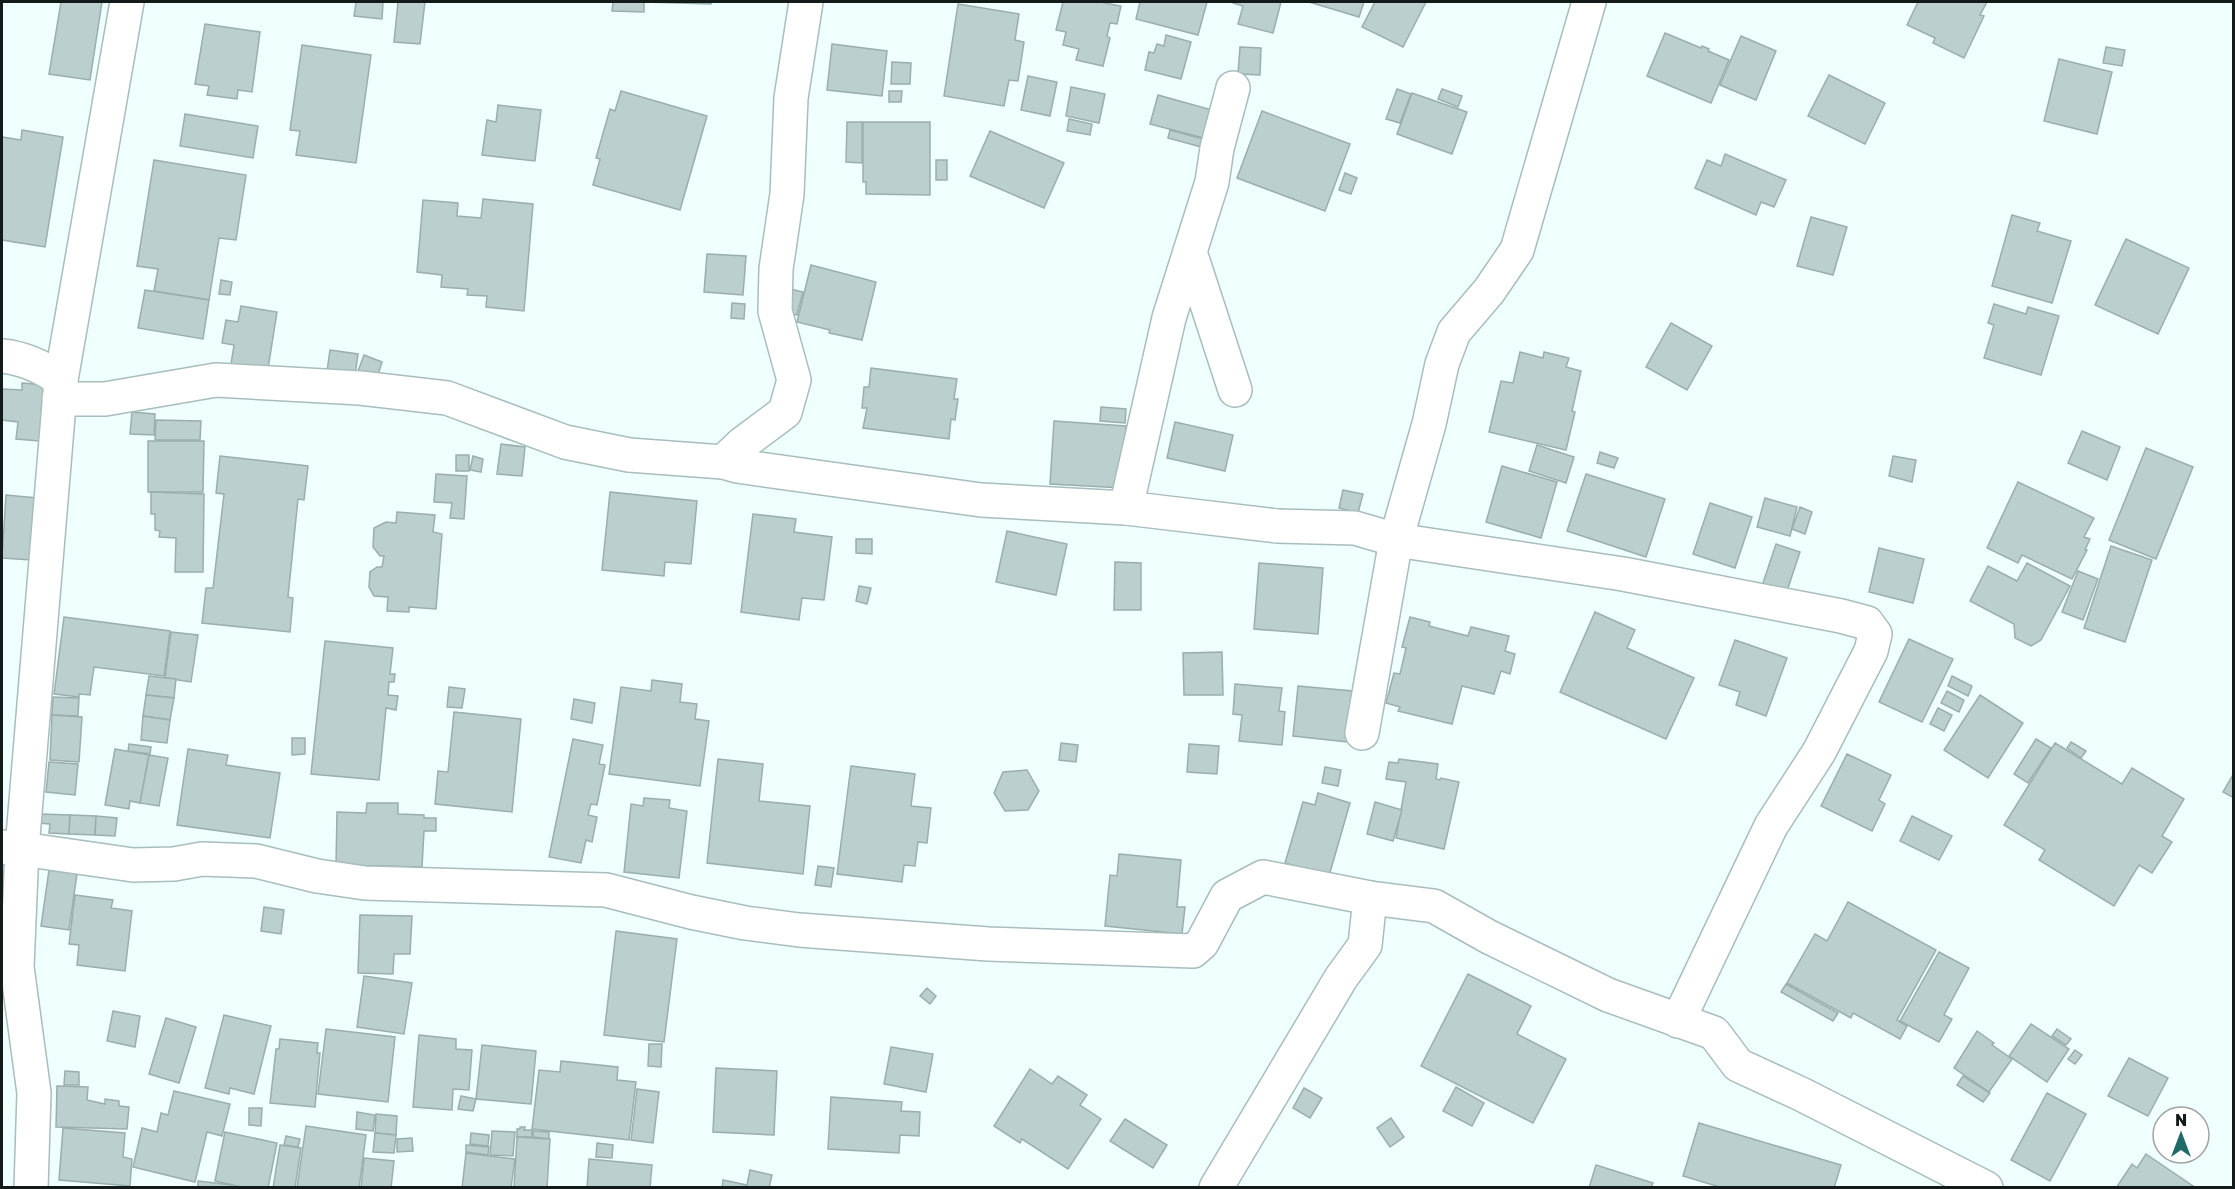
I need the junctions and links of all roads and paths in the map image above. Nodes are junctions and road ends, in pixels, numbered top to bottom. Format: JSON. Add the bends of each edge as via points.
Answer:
{"nodes":[{"id":1,"x":127,"y":2,"type":"edge"},
{"id":2,"x":806,"y":2,"type":"edge"},
{"id":3,"x":1589,"y":2,"type":"edge"},
{"id":4,"x":1233,"y":88,"type":"dead end"},
{"id":5,"x":1190,"y":252,"type":"junction"},
{"id":6,"x":2,"y":356,"type":"edge"},
{"id":7,"x":60,"y":390,"type":"junction"},
{"id":8,"x":1235,"y":390,"type":"dead end"},
{"id":9,"x":723,"y":462,"type":"junction"},
{"id":10,"x":1126,"y":508,"type":"junction"},
{"id":11,"x":1396,"y":540,"type":"junction"},
{"id":12,"x":1362,"y":733,"type":"dead end"},
{"id":13,"x":12,"y":848,"type":"edge"},
{"id":14,"x":1370,"y":897,"type":"junction"},
{"id":15,"x":1678,"y":1021,"type":"junction"},
{"id":16,"x":31,"y":1188,"type":"edge"},
{"id":17,"x":1216,"y":1188,"type":"edge"},
{"id":18,"x":1986,"y":1188,"type":"edge"}],
"edges":[{"from":1,"to":7,"type":"street"},
{"from":2,"to":9,"type":"street","via":[[791,98],[787,194],[776,269],[775,311],[794,380],[786,412]]},
{"from":3,"to":11,"type":"street","via":[[1517,250],[1454,332],[1442,364]]},
{"from":4,"to":5,"type":"street","via":[[1216,148],[1212,182]]},
{"from":5,"to":8,"type":"street"},
{"from":5,"to":10,"type":"street","via":[[1169,318]]},
{"from":6,"to":7,"type":"street","via":[[45,368]]},
{"from":7,"to":9,"type":"street","via":[[105,399],[216,380],[360,388],[447,398],[565,442],[618,453]]},
{"from":7,"to":13,"type":"street"},
{"from":9,"to":10,"type":"street","via":[[981,500]]},
{"from":10,"to":11,"type":"street","via":[[1277,526],[1355,528]]},
{"from":11,"to":12,"type":"street"},
{"from":11,"to":15,"type":"street","via":[[1623,574],[1830,614],[1867,623],[1875,634],[1871,651],[1819,752],[1771,826]]},
{"from":13,"to":14,"type":"street","via":[[133,865],[202,859],[255,861],[365,883],[606,890],[746,923],[988,944],[1193,951],[1202,943],[1227,896],[1263,877]]},
{"from":13,"to":16,"type":"street","via":[[17,967],[34,1094]]},
{"from":14,"to":15,"type":"street","via":[[1434,906],[1608,995]]},
{"from":14,"to":17,"type":"street","via":[[1365,945],[1341,978]]},
{"from":15,"to":18,"type":"street","via":[[1714,1033],[1738,1065]]}]}
